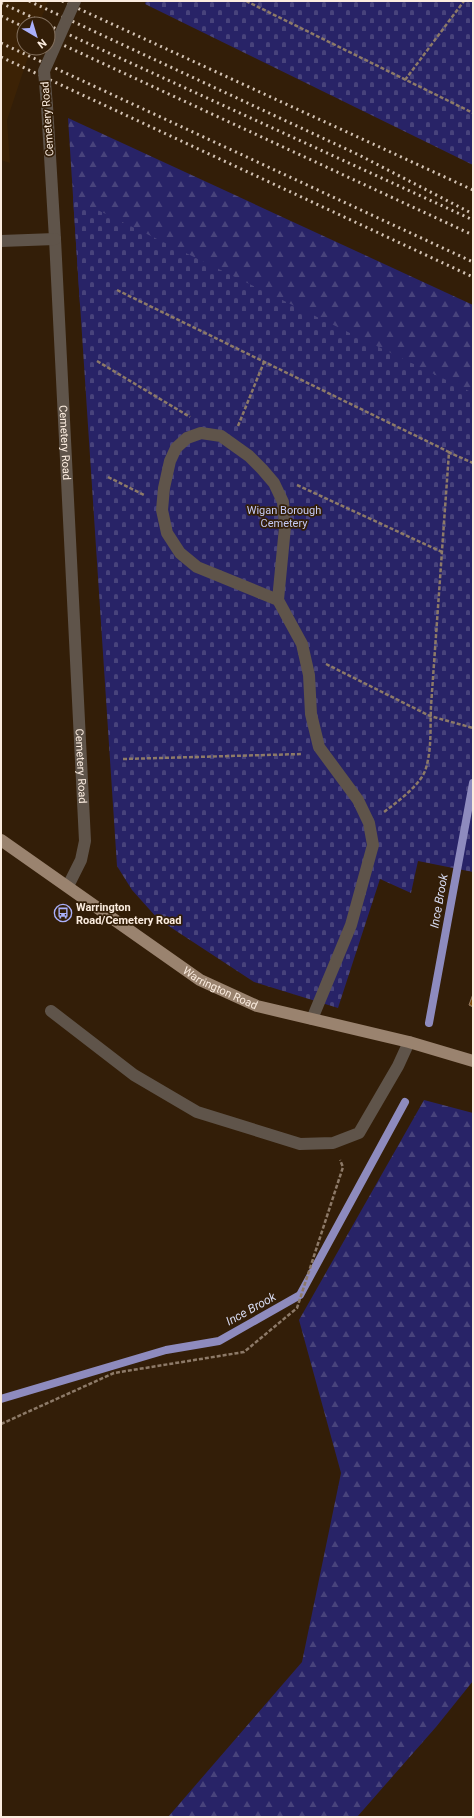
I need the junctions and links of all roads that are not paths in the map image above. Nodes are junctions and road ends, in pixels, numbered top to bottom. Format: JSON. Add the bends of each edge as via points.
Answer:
{"nodes":[{"id":1,"x":75,"y":1,"type":"edge"},
{"id":2,"x":55,"y":239,"type":"junction"},
{"id":3,"x":1,"y":241,"type":"edge"},
{"id":4,"x":278,"y":600,"type":"junction"},
{"id":5,"x":1,"y":840,"type":"edge"},
{"id":6,"x":68,"y":886,"type":"junction"},
{"id":7,"x":51,"y":1012,"type":"dead end"},
{"id":8,"x":312,"y":1019,"type":"junction"},
{"id":9,"x":409,"y":1042,"type":"junction"},
{"id":10,"x":473,"y":1061,"type":"edge"}],
"edges":[{"from":1,"to":2,"type":"street","name":"Cemetery Road","bridge":true,"via":[[44,71]]},
{"from":2,"to":3,"type":"street"},
{"from":2,"to":6,"type":"street","name":"Cemetery Road","via":[[85,841],[81,860]]},
{"from":4,"to":4,"type":"street","via":[[285,527],[283,502],[274,483],[262,469],[221,436],[201,433],[186,438],[176,448],[170,461],[164,488],[163,504],[167,533],[180,553],[197,567]]},
{"from":4,"to":8,"type":"street","via":[[302,644],[309,675],[311,714],[318,747],[358,800],[369,823],[373,845],[351,925]]},
{"from":5,"to":6,"type":"main road","name":"Warrington Road"},
{"from":6,"to":8,"type":"main road","name":"Warrington Road","via":[[200,980],[257,1006]]},
{"from":7,"to":9,"type":"street","via":[[134,1075],[197,1112],[300,1144],[333,1143],[359,1133]]},
{"from":8,"to":9,"type":"main road","name":"Warrington Road"},
{"from":9,"to":10,"type":"main road","name":"Warrington Road"}]}
